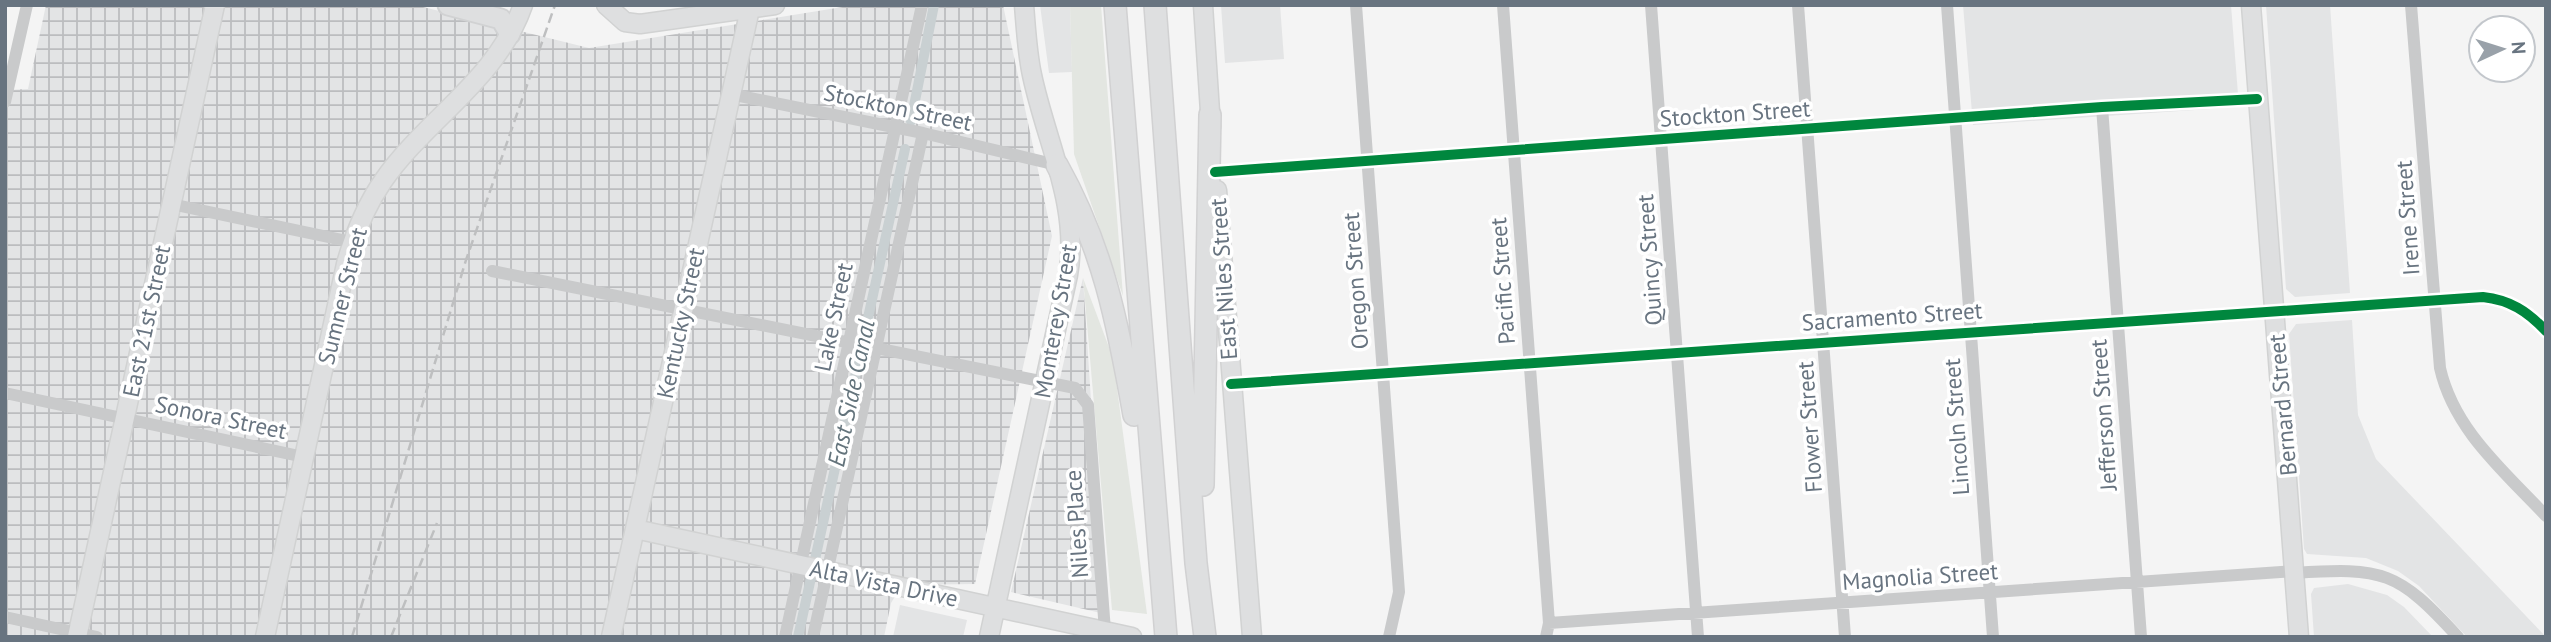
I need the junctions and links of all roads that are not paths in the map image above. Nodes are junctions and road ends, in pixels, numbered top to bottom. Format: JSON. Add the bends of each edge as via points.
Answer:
{"nodes":[{"id":1,"x":27,"y":5,"type":"edge"},
{"id":2,"x":215,"y":5,"type":"edge"},
{"id":3,"x":449,"y":5,"type":"edge"},
{"id":4,"x":523,"y":5,"type":"edge"},
{"id":5,"x":606,"y":5,"type":"edge"},
{"id":6,"x":775,"y":5,"type":"edge"},
{"id":7,"x":922,"y":5,"type":"edge"},
{"id":8,"x":1024,"y":5,"type":"edge"},
{"id":9,"x":1115,"y":5,"type":"edge"},
{"id":10,"x":1155,"y":5,"type":"edge"},
{"id":11,"x":1203,"y":5,"type":"edge"},
{"id":12,"x":1356,"y":5,"type":"edge"},
{"id":13,"x":1503,"y":5,"type":"edge"},
{"id":14,"x":1651,"y":5,"type":"edge"},
{"id":15,"x":1798,"y":5,"type":"edge"},
{"id":16,"x":1947,"y":5,"type":"edge"},
{"id":17,"x":2251,"y":5,"type":"edge"},
{"id":18,"x":2411,"y":5,"type":"edge"},
{"id":19,"x":750,"y":9,"type":"junction"},
{"id":20,"x":510,"y":34,"type":"junction"},
{"id":21,"x":730,"y":94,"type":"junction"},
{"id":22,"x":2257,"y":99,"type":"junction"},
{"id":23,"x":5,"y":102,"type":"edge"},
{"id":24,"x":2102,"y":107,"type":"junction"},
{"id":25,"x":1210,"y":115,"type":"junction"},
{"id":26,"x":1955,"y":118,"type":"junction"},
{"id":27,"x":896,"y":127,"type":"junction"},
{"id":28,"x":1808,"y":129,"type":"junction"},
{"id":29,"x":923,"y":133,"type":"junction"},
{"id":30,"x":1661,"y":139,"type":"junction"},
{"id":31,"x":1514,"y":150,"type":"junction"},
{"id":32,"x":1367,"y":161,"type":"junction"},
{"id":33,"x":1057,"y":165,"type":"junction"},
{"id":34,"x":1216,"y":172,"type":"junction"},
{"id":35,"x":171,"y":204,"type":"junction"},
{"id":36,"x":352,"y":243,"type":"junction"},
{"id":37,"x":492,"y":271,"type":"dead end"},
{"id":38,"x":2434,"y":300,"type":"junction"},
{"id":39,"x":683,"y":309,"type":"junction"},
{"id":40,"x":2274,"y":313,"type":"junction"},
{"id":41,"x":2117,"y":321,"type":"junction"},
{"id":42,"x":2546,"y":331,"type":"edge"},
{"id":43,"x":1970,"y":332,"type":"junction"},
{"id":44,"x":1823,"y":342,"type":"junction"},
{"id":45,"x":851,"y":343,"type":"junction"},
{"id":46,"x":875,"y":347,"type":"junction"},
{"id":47,"x":1676,"y":352,"type":"junction"},
{"id":48,"x":1530,"y":363,"type":"junction"},
{"id":49,"x":1382,"y":373,"type":"junction"},
{"id":50,"x":1045,"y":382,"type":"junction"},
{"id":51,"x":1231,"y":384,"type":"junction"},
{"id":52,"x":5,"y":393,"type":"edge"},
{"id":53,"x":125,"y":418,"type":"junction"},
{"id":54,"x":304,"y":457,"type":"junction"},
{"id":55,"x":2546,"y":516,"type":"edge"},
{"id":56,"x":635,"y":529,"type":"junction"},
{"id":57,"x":1155,"y":531,"type":"junction"},
{"id":58,"x":1196,"y":564,"type":"junction"},
{"id":59,"x":801,"y":565,"type":"junction"},
{"id":60,"x":828,"y":570,"type":"junction"},
{"id":61,"x":2295,"y":572,"type":"junction"},
{"id":62,"x":2137,"y":582,"type":"junction"},
{"id":63,"x":1990,"y":592,"type":"junction"},
{"id":64,"x":1843,"y":602,"type":"junction"},
{"id":65,"x":996,"y":607,"type":"junction"},
{"id":66,"x":1696,"y":613,"type":"junction"},
{"id":67,"x":5,"y":617,"type":"edge"},
{"id":68,"x":1549,"y":623,"type":"junction"},
{"id":69,"x":1092,"y":632,"type":"edge"},
{"id":70,"x":77,"y":635,"type":"edge"},
{"id":71,"x":97,"y":637,"type":"edge"},
{"id":72,"x":265,"y":637,"type":"edge"},
{"id":73,"x":611,"y":637,"type":"edge"},
{"id":74,"x":785,"y":637,"type":"edge"},
{"id":75,"x":813,"y":637,"type":"edge"},
{"id":76,"x":989,"y":637,"type":"edge"},
{"id":77,"x":1132,"y":637,"type":"edge"},
{"id":78,"x":1166,"y":637,"type":"edge"},
{"id":79,"x":1205,"y":637,"type":"edge"},
{"id":80,"x":1252,"y":637,"type":"edge"},
{"id":81,"x":1389,"y":637,"type":"edge"},
{"id":82,"x":1546,"y":637,"type":"edge"},
{"id":83,"x":1698,"y":637,"type":"edge"},
{"id":84,"x":1845,"y":637,"type":"edge"},
{"id":85,"x":1993,"y":637,"type":"edge"},
{"id":86,"x":2141,"y":637,"type":"edge"},
{"id":87,"x":2299,"y":637,"type":"edge"},
{"id":88,"x":2458,"y":637,"type":"edge"}],
"edges":[{"from":1,"to":23,"type":"street"},
{"from":2,"to":35,"type":"street","name":"East 21st Street"},
{"from":3,"to":20,"type":"main road","via":[[501,19]]},
{"from":4,"to":20,"type":"street","name":"Sumner Street"},
{"from":5,"to":19,"type":"street","via":[[625,22],[640,24]]},
{"from":6,"to":19,"type":"street"},
{"from":7,"to":27,"type":"street","name":"Lake Street"},
{"from":8,"to":33,"type":"street","name":"Monterey Street","via":[[1032,74]]},
{"from":9,"to":57,"type":"highway"},
{"from":10,"to":58,"type":"highway"},
{"from":11,"to":25,"type":"street","name":"East Niles Street"},
{"from":12,"to":32,"type":"street","name":"Oregon Street"},
{"from":13,"to":31,"type":"street","name":"Pacific Street"},
{"from":14,"to":30,"type":"street","name":"Quincy Street"},
{"from":15,"to":28,"type":"street","name":"Flower Street"},
{"from":16,"to":26,"type":"street","name":"Lincoln Street"},
{"from":17,"to":22,"type":"street","name":"Bernard Street"},
{"from":18,"to":38,"type":"street","name":"Irene Street"},
{"from":19,"to":21,"type":"street","name":"Kentucky Street"},
{"from":20,"to":36,"type":"street","name":"Sumner Street","via":[[475,83],[383,180]]},
{"from":21,"to":27,"type":"street","name":"Stockton Street"},
{"from":21,"to":39,"type":"street","name":"Kentucky Street"},
{"from":22,"to":24,"type":"street","name":"Stockton Street"},
{"from":22,"to":40,"type":"street","name":"Bernard Street"},
{"from":24,"to":26,"type":"street","name":"Stockton Street"},
{"from":24,"to":41,"type":"street","name":"Jefferson Street"},
{"from":25,"to":34,"type":"street","name":"East Niles Street"},
{"from":25,"to":58,"type":"highway","via":[[1201,542]]},
{"from":26,"to":28,"type":"street","name":"Stockton Street"},
{"from":26,"to":43,"type":"street","name":"Lincoln Street"},
{"from":27,"to":29,"type":"street","name":"Stockton Street"},
{"from":27,"to":45,"type":"street","name":"Lake Street"},
{"from":28,"to":30,"type":"street","name":"Stockton Street"},
{"from":28,"to":44,"type":"street","name":"Flower Street"},
{"from":29,"to":33,"type":"street","name":"Stockton Street"},
{"from":29,"to":46,"type":"street"},
{"from":30,"to":31,"type":"street","name":"Stockton Street"},
{"from":30,"to":47,"type":"street","name":"Quincy Street"},
{"from":31,"to":32,"type":"street","name":"Stockton Street"},
{"from":31,"to":48,"type":"street","name":"Pacific Street"},
{"from":32,"to":34,"type":"street","name":"Stockton Street"},
{"from":32,"to":49,"type":"street","name":"Oregon Street"},
{"from":33,"to":50,"type":"street","name":"Monterey Street","via":[[1072,243]]},
{"from":33,"to":57,"type":"highway","via":[[1077,201],[1110,291]]},
{"from":34,"to":51,"type":"street","name":"East Niles Street"},
{"from":35,"to":36,"type":"street"},
{"from":35,"to":53,"type":"street","name":"East 21st Street"},
{"from":36,"to":54,"type":"street","name":"Sumner Street"},
{"from":37,"to":39,"type":"street"},
{"from":38,"to":40,"type":"street","name":"Sacramento Street"},
{"from":38,"to":42,"type":"street","name":"Sacramento Street","via":[[2497,299],[2521,309]]},
{"from":38,"to":55,"type":"street","name":"Irene Street","via":[[2440,368],[2450,402],[2470,435]]},
{"from":39,"to":45,"type":"street"},
{"from":39,"to":56,"type":"street","name":"Kentucky Street"},
{"from":40,"to":41,"type":"street","name":"Sacramento Street"},
{"from":40,"to":61,"type":"street","name":"Bernard Street"},
{"from":41,"to":43,"type":"street","name":"Sacramento Street"},
{"from":41,"to":62,"type":"street","name":"Jefferson Street"},
{"from":43,"to":44,"type":"street","name":"Sacramento Street"},
{"from":43,"to":63,"type":"street","name":"Lincoln Street"},
{"from":44,"to":47,"type":"street","name":"Sacramento Street"},
{"from":44,"to":64,"type":"street","name":"Flower Street"},
{"from":45,"to":46,"type":"street"},
{"from":45,"to":59,"type":"street","name":"Lake Street"},
{"from":46,"to":50,"type":"street"},
{"from":46,"to":60,"type":"street"},
{"from":47,"to":48,"type":"street","name":"Sacramento Street"},
{"from":47,"to":66,"type":"street","name":"Quincy Street"},
{"from":48,"to":49,"type":"street","name":"Sacramento Street"},
{"from":48,"to":68,"type":"street","name":"Pacific Street"},
{"from":49,"to":51,"type":"street","name":"Sacramento Street"},
{"from":49,"to":81,"type":"street","name":"Oregon Street","via":[[1399,592]]},
{"from":50,"to":65,"type":"street","name":"Monterey Street"},
{"from":50,"to":69,"type":"street","name":"Niles Place","via":[[1081,392],[1088,405]]},
{"from":51,"to":80,"type":"street","name":"East Niles Street"},
{"from":52,"to":53,"type":"street","name":"Sonora Street"},
{"from":53,"to":54,"type":"street","name":"Sonora Street"},
{"from":53,"to":70,"type":"street","name":"East 21st Street"},
{"from":54,"to":72,"type":"street","name":"Sumner Street"},
{"from":56,"to":59,"type":"street","name":"Alta Vista Drive"},
{"from":56,"to":73,"type":"street","name":"Kentucky Street"},
{"from":57,"to":78,"type":"highway"},
{"from":58,"to":79,"type":"highway"},
{"from":59,"to":60,"type":"street","name":"Alta Vista Drive"},
{"from":59,"to":74,"type":"street","name":"Lake Street"},
{"from":60,"to":65,"type":"street","name":"Alta Vista Drive"},
{"from":60,"to":75,"type":"street"},
{"from":61,"to":62,"type":"street","name":"Magnolia Street"},
{"from":61,"to":87,"type":"street","name":"Bernard Street"},
{"from":61,"to":88,"type":"street","name":"Magnolia Street","via":[[2351,569],[2390,578],[2413,591]]},
{"from":62,"to":63,"type":"street","name":"Magnolia Street"},
{"from":62,"to":86,"type":"street","name":"Jefferson Street"},
{"from":63,"to":64,"type":"street","name":"Magnolia Street"},
{"from":63,"to":85,"type":"street","name":"Lincoln Street"},
{"from":64,"to":66,"type":"street","name":"Magnolia Street"},
{"from":64,"to":84,"type":"street","name":"Flower Street"},
{"from":65,"to":69,"type":"street","name":"Alta Vista Drive"},
{"from":65,"to":76,"type":"street","name":"Monterey Street"},
{"from":66,"to":68,"type":"street","name":"Magnolia Street"},
{"from":66,"to":83,"type":"street","name":"Quincy Street"},
{"from":67,"to":70,"type":"street"},
{"from":68,"to":82,"type":"street","name":"Pacific Street"},
{"from":69,"to":77,"type":"street","name":"Alta Vista Drive"},
{"from":70,"to":71,"type":"street"}]}
